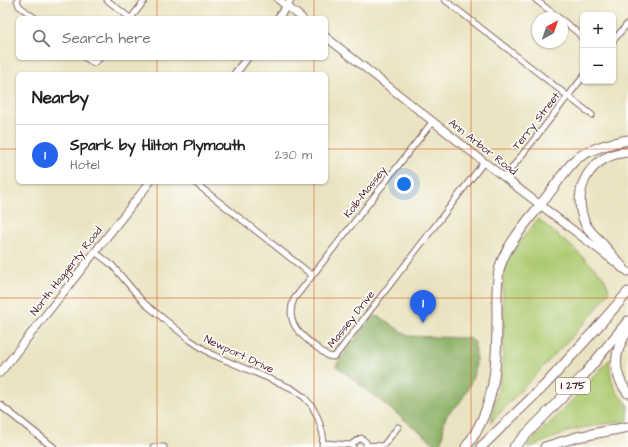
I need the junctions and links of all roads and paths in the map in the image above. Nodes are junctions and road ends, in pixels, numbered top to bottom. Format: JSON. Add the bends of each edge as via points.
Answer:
{"nodes":[{"id":1,"x":106,"y":0,"type":"edge"},
{"id":2,"x":145,"y":0,"type":"edge"},
{"id":3,"x":279,"y":0,"type":"edge"},
{"id":4,"x":445,"y":0,"type":"edge"},
{"id":5,"x":536,"y":0,"type":"edge"},
{"id":6,"x":17,"y":1,"type":"edge"},
{"id":7,"x":289,"y":3,"type":"edge"},
{"id":8,"x":551,"y":12,"type":"edge"},
{"id":9,"x":32,"y":16,"type":"edge"},
{"id":10,"x":127,"y":16,"type":"edge"},
{"id":11,"x":132,"y":16,"type":"edge"},
{"id":12,"x":279,"y":16,"type":"edge"},
{"id":13,"x":300,"y":16,"type":"edge"},
{"id":14,"x":628,"y":23,"type":"edge"},
{"id":15,"x":568,"y":25,"type":"edge"},
{"id":16,"x":580,"y":36,"type":"edge"},
{"id":17,"x":616,"y":37,"type":"edge"},
{"id":18,"x":328,"y":39,"type":"edge"},
{"id":19,"x":88,"y":60,"type":"edge"},
{"id":20,"x":98,"y":60,"type":"edge"},
{"id":21,"x":246,"y":60,"type":"edge"},
{"id":22,"x":236,"y":72,"type":"edge"},
{"id":23,"x":580,"y":81,"type":"edge"},
{"id":24,"x":568,"y":96,"type":"junction"},
{"id":25,"x":592,"y":114,"type":"dead end"},
{"id":26,"x":433,"y":121,"type":"junction"},
{"id":27,"x":628,"y":140,"type":"edge"},
{"id":28,"x":628,"y":152,"type":"edge"},
{"id":29,"x":484,"y":162,"type":"junction"},
{"id":30,"x":504,"y":178,"type":"junction"},
{"id":31,"x":148,"y":184,"type":"edge"},
{"id":32,"x":197,"y":184,"type":"edge"},
{"id":33,"x":540,"y":205,"type":"junction"},
{"id":34,"x":95,"y":252,"type":"junction"},
{"id":35,"x":626,"y":270,"type":"edge"},
{"id":36,"x":312,"y":275,"type":"junction"},
{"id":37,"x":628,"y":292,"type":"edge"},
{"id":38,"x":628,"y":321,"type":"edge"},
{"id":39,"x":628,"y":331,"type":"edge"},
{"id":40,"x":0,"y":373,"type":"edge"},
{"id":41,"x":628,"y":393,"type":"edge"},
{"id":42,"x":0,"y":405,"type":"edge"},
{"id":43,"x":628,"y":427,"type":"edge"},
{"id":44,"x":398,"y":428,"type":"dead end"},
{"id":45,"x":323,"y":445,"type":"edge"},
{"id":46,"x":351,"y":446,"type":"edge"},
{"id":47,"x":366,"y":446,"type":"edge"},
{"id":48,"x":53,"y":447,"type":"edge"},
{"id":49,"x":153,"y":447,"type":"edge"},
{"id":50,"x":164,"y":447,"type":"edge"},
{"id":51,"x":466,"y":447,"type":"edge"},
{"id":52,"x":481,"y":447,"type":"edge"},
{"id":53,"x":514,"y":447,"type":"edge"},
{"id":54,"x":545,"y":447,"type":"edge"}],
"edges":[{"from":1,"to":10,"type":"street"},
{"from":2,"to":11,"type":"street"},
{"from":3,"to":7,"type":"main road"},
{"from":4,"to":24,"type":"street"},
{"from":5,"to":8,"type":"street"},
{"from":6,"to":9,"type":"street","via":[[19,6]]},
{"from":7,"to":12,"type":"main road"},
{"from":7,"to":13,"type":"main road"},
{"from":14,"to":17,"type":"street"},
{"from":15,"to":16,"type":"street"},
{"from":18,"to":26,"type":"main road","name":"Ann Arbor Road"},
{"from":19,"to":20,"type":"street","via":[[94,63]]},
{"from":21,"to":22,"type":"main road"},
{"from":23,"to":24,"type":"street","name":"Terry Street"},
{"from":24,"to":25,"type":"street"},
{"from":24,"to":30,"type":"street","name":"Terry Street"},
{"from":26,"to":29,"type":"main road","name":"Ann Arbor Road"},
{"from":26,"to":36,"type":"street","name":"Kolb-Massey"},
{"from":27,"to":33,"type":"highway","via":[[584,154],[576,160]]},
{"from":28,"to":35,"type":"highway","via":[[608,156],[595,165],[586,177],[580,198],[581,212],[586,225]]},
{"from":29,"to":30,"type":"main road","name":"Ann Arbor Road"},
{"from":29,"to":36,"type":"street","name":"Massey Drive","via":[[333,357],[328,356],[298,331],[291,318],[294,299]]},
{"from":30,"to":33,"type":"main road","name":"Ann Arbor Road"},
{"from":31,"to":34,"type":"main road","name":"North Haggerty Road"},
{"from":32,"to":36,"type":"street"},
{"from":33,"to":35,"type":"main road","name":"Ann Arbor Road"},
{"from":33,"to":51,"type":"highway","via":[[508,249],[499,270],[497,345],[492,395],[486,415]]},
{"from":34,"to":40,"type":"main road","name":"North Haggerty Road"},
{"from":34,"to":45,"type":"street","name":"Newport Drive","via":[[112,265],[144,303],[190,340],[217,356],[291,388],[304,397],[318,418],[323,434]]},
{"from":37,"to":52,"type":"highway","number":"I 275","via":[[545,385]]},
{"from":38,"to":53,"type":"highway","number":"I 275","via":[[584,374]]},
{"from":39,"to":41,"type":"highway","via":[[622,338],[616,362],[620,381]]},
{"from":42,"to":48,"type":"street"},
{"from":43,"to":54,"type":"highway","via":[[577,437]]},
{"from":44,"to":47,"type":"street","via":[[383,446]]},
{"from":45,"to":46,"type":"street"},
{"from":46,"to":47,"type":"street","via":[[361,438],[365,440]]},
{"from":49,"to":50,"type":"street"}]}
